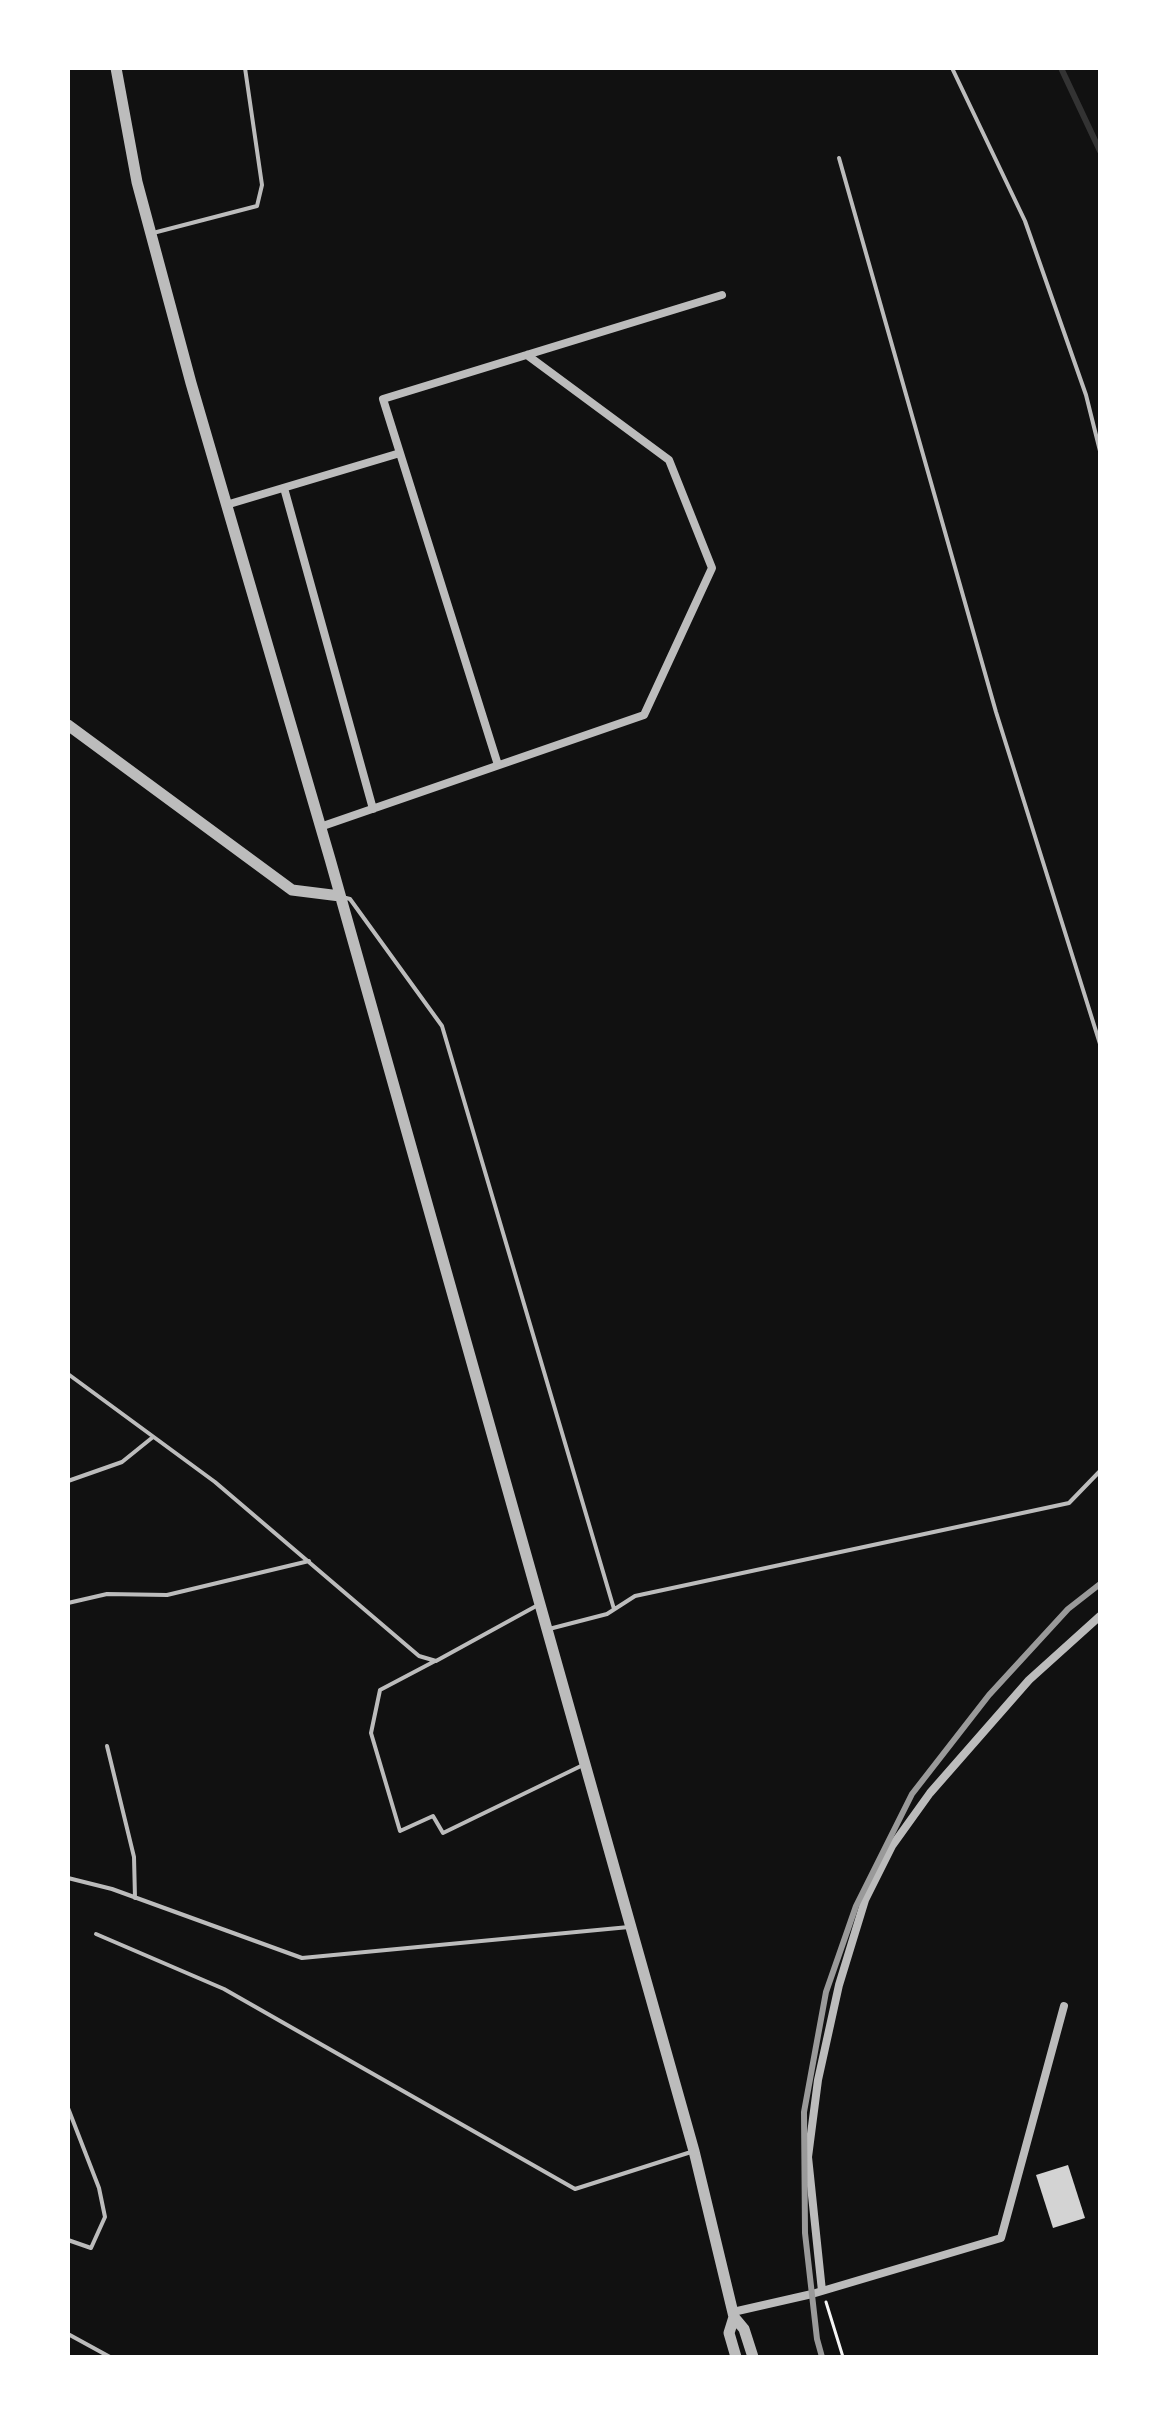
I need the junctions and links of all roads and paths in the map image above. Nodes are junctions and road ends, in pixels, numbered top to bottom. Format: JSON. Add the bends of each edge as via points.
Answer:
{"nodes":[{"id":1,"x":116,"y":68,"type":"edge"},
{"id":2,"x":245,"y":68,"type":"edge"},
{"id":3,"x":952,"y":68,"type":"edge"},
{"id":4,"x":839,"y":158,"type":"dead end"},
{"id":5,"x":151,"y":234,"type":"junction"},
{"id":6,"x":722,"y":295,"type":"dead end"},
{"id":7,"x":527,"y":355,"type":"junction"},
{"id":8,"x":1100,"y":451,"type":"edge"},
{"id":9,"x":400,"y":453,"type":"junction"},
{"id":10,"x":284,"y":488,"type":"junction"},
{"id":11,"x":226,"y":505,"type":"junction"},
{"id":12,"x":68,"y":725,"type":"edge"},
{"id":13,"x":498,"y":765,"type":"junction"},
{"id":14,"x":373,"y":809,"type":"junction"},
{"id":15,"x":320,"y":827,"type":"junction"},
{"id":16,"x":340,"y":896,"type":"junction"},
{"id":17,"x":1099,"y":1037,"type":"edge"},
{"id":18,"x":1100,"y":1044,"type":"edge"},
{"id":19,"x":68,"y":1374,"type":"edge"},
{"id":20,"x":153,"y":1437,"type":"junction"},
{"id":21,"x":1100,"y":1471,"type":"edge"},
{"id":22,"x":68,"y":1481,"type":"edge"},
{"id":23,"x":309,"y":1561,"type":"junction"},
{"id":24,"x":68,"y":1603,"type":"edge"},
{"id":25,"x":538,"y":1605,"type":"junction"},
{"id":26,"x":614,"y":1609,"type":"junction"},
{"id":27,"x":1100,"y":1616,"type":"edge"},
{"id":28,"x":545,"y":1630,"type":"junction"},
{"id":29,"x":436,"y":1661,"type":"junction"},
{"id":30,"x":107,"y":1746,"type":"dead end"},
{"id":31,"x":583,"y":1765,"type":"junction"},
{"id":32,"x":68,"y":1878,"type":"edge"},
{"id":33,"x":135,"y":1898,"type":"junction"},
{"id":34,"x":629,"y":1927,"type":"junction"},
{"id":35,"x":96,"y":1934,"type":"dead end"},
{"id":36,"x":1064,"y":2006,"type":"dead end"},
{"id":37,"x":68,"y":2108,"type":"edge"},
{"id":38,"x":68,"y":2122,"type":"edge"},
{"id":39,"x":75,"y":2125,"type":"junction"},
{"id":40,"x":694,"y":2151,"type":"junction"},
{"id":41,"x":68,"y":2240,"type":"edge"},
{"id":42,"x":822,"y":2291,"type":"junction"},
{"id":43,"x":734,"y":2315,"type":"junction"},
{"id":44,"x":68,"y":2334,"type":"edge"},
{"id":45,"x":110,"y":2357,"type":"edge"},
{"id":46,"x":736,"y":2357,"type":"edge"},
{"id":47,"x":753,"y":2357,"type":"edge"},
{"id":48,"x":843,"y":2357,"type":"edge"}],
"edges":[{"from":1,"to":5,"type":"street"},
{"from":2,"to":5,"type":"lane","via":[[262,185],[257,206]]},
{"from":3,"to":8,"type":"lane","via":[[1025,221],[1086,395]]},
{"from":4,"to":17,"type":"lane","via":[[996,712]]},
{"from":5,"to":11,"type":"street"},
{"from":6,"to":7,"type":"street"},
{"from":7,"to":9,"type":"street","via":[[383,399]]},
{"from":7,"to":13,"type":"street","via":[[669,460],[712,568],[644,715]]},
{"from":9,"to":10,"type":"street"},
{"from":9,"to":13,"type":"street"},
{"from":10,"to":11,"type":"street"},
{"from":10,"to":14,"type":"street"},
{"from":11,"to":15,"type":"street"},
{"from":12,"to":16,"type":"street","via":[[292,890]]},
{"from":13,"to":14,"type":"street"},
{"from":14,"to":15,"type":"street"},
{"from":15,"to":16,"type":"street"},
{"from":16,"to":25,"type":"street"},
{"from":16,"to":26,"type":"lane","via":[[350,899],[442,1026]]},
{"from":17,"to":18,"type":"lane"},
{"from":19,"to":20,"type":"lane"},
{"from":20,"to":22,"type":"lane","via":[[122,1462]]},
{"from":20,"to":23,"type":"lane"},
{"from":21,"to":26,"type":"lane","via":[[1069,1503],[635,1596]]},
{"from":23,"to":24,"type":"lane","via":[[167,1595],[107,1594]]},
{"from":23,"to":29,"type":"lane","via":[[419,1656]]},
{"from":25,"to":28,"type":"street"},
{"from":25,"to":29,"type":"lane"},
{"from":26,"to":28,"type":"lane"},
{"from":27,"to":42,"type":"street","via":[[1029,1680],[930,1793],[892,1846],[865,1900],[839,1985],[808,2157]]},
{"from":28,"to":31,"type":"street"},
{"from":29,"to":31,"type":"lane","via":[[380,1690],[371,1733],[400,1831],[433,1816],[443,1833]]},
{"from":30,"to":33,"type":"lane","via":[[134,1857]]},
{"from":31,"to":34,"type":"street"},
{"from":32,"to":33,"type":"lane"},
{"from":33,"to":34,"type":"lane","via":[[302,1958]]},
{"from":34,"to":40,"type":"street"},
{"from":35,"to":40,"type":"lane","via":[[224,1989],[575,2189]]},
{"from":36,"to":42,"type":"street","via":[[1001,2238]]},
{"from":37,"to":39,"type":"lane"},
{"from":38,"to":39,"type":"lane"},
{"from":39,"to":41,"type":"lane","via":[[105,2217],[91,2248]]},
{"from":40,"to":43,"type":"street"},
{"from":42,"to":43,"type":"street"},
{"from":42,"to":48,"type":"path"},
{"from":43,"to":46,"type":"street","via":[[729,2333]]},
{"from":43,"to":47,"type":"street"},
{"from":44,"to":45,"type":"lane"}]}
